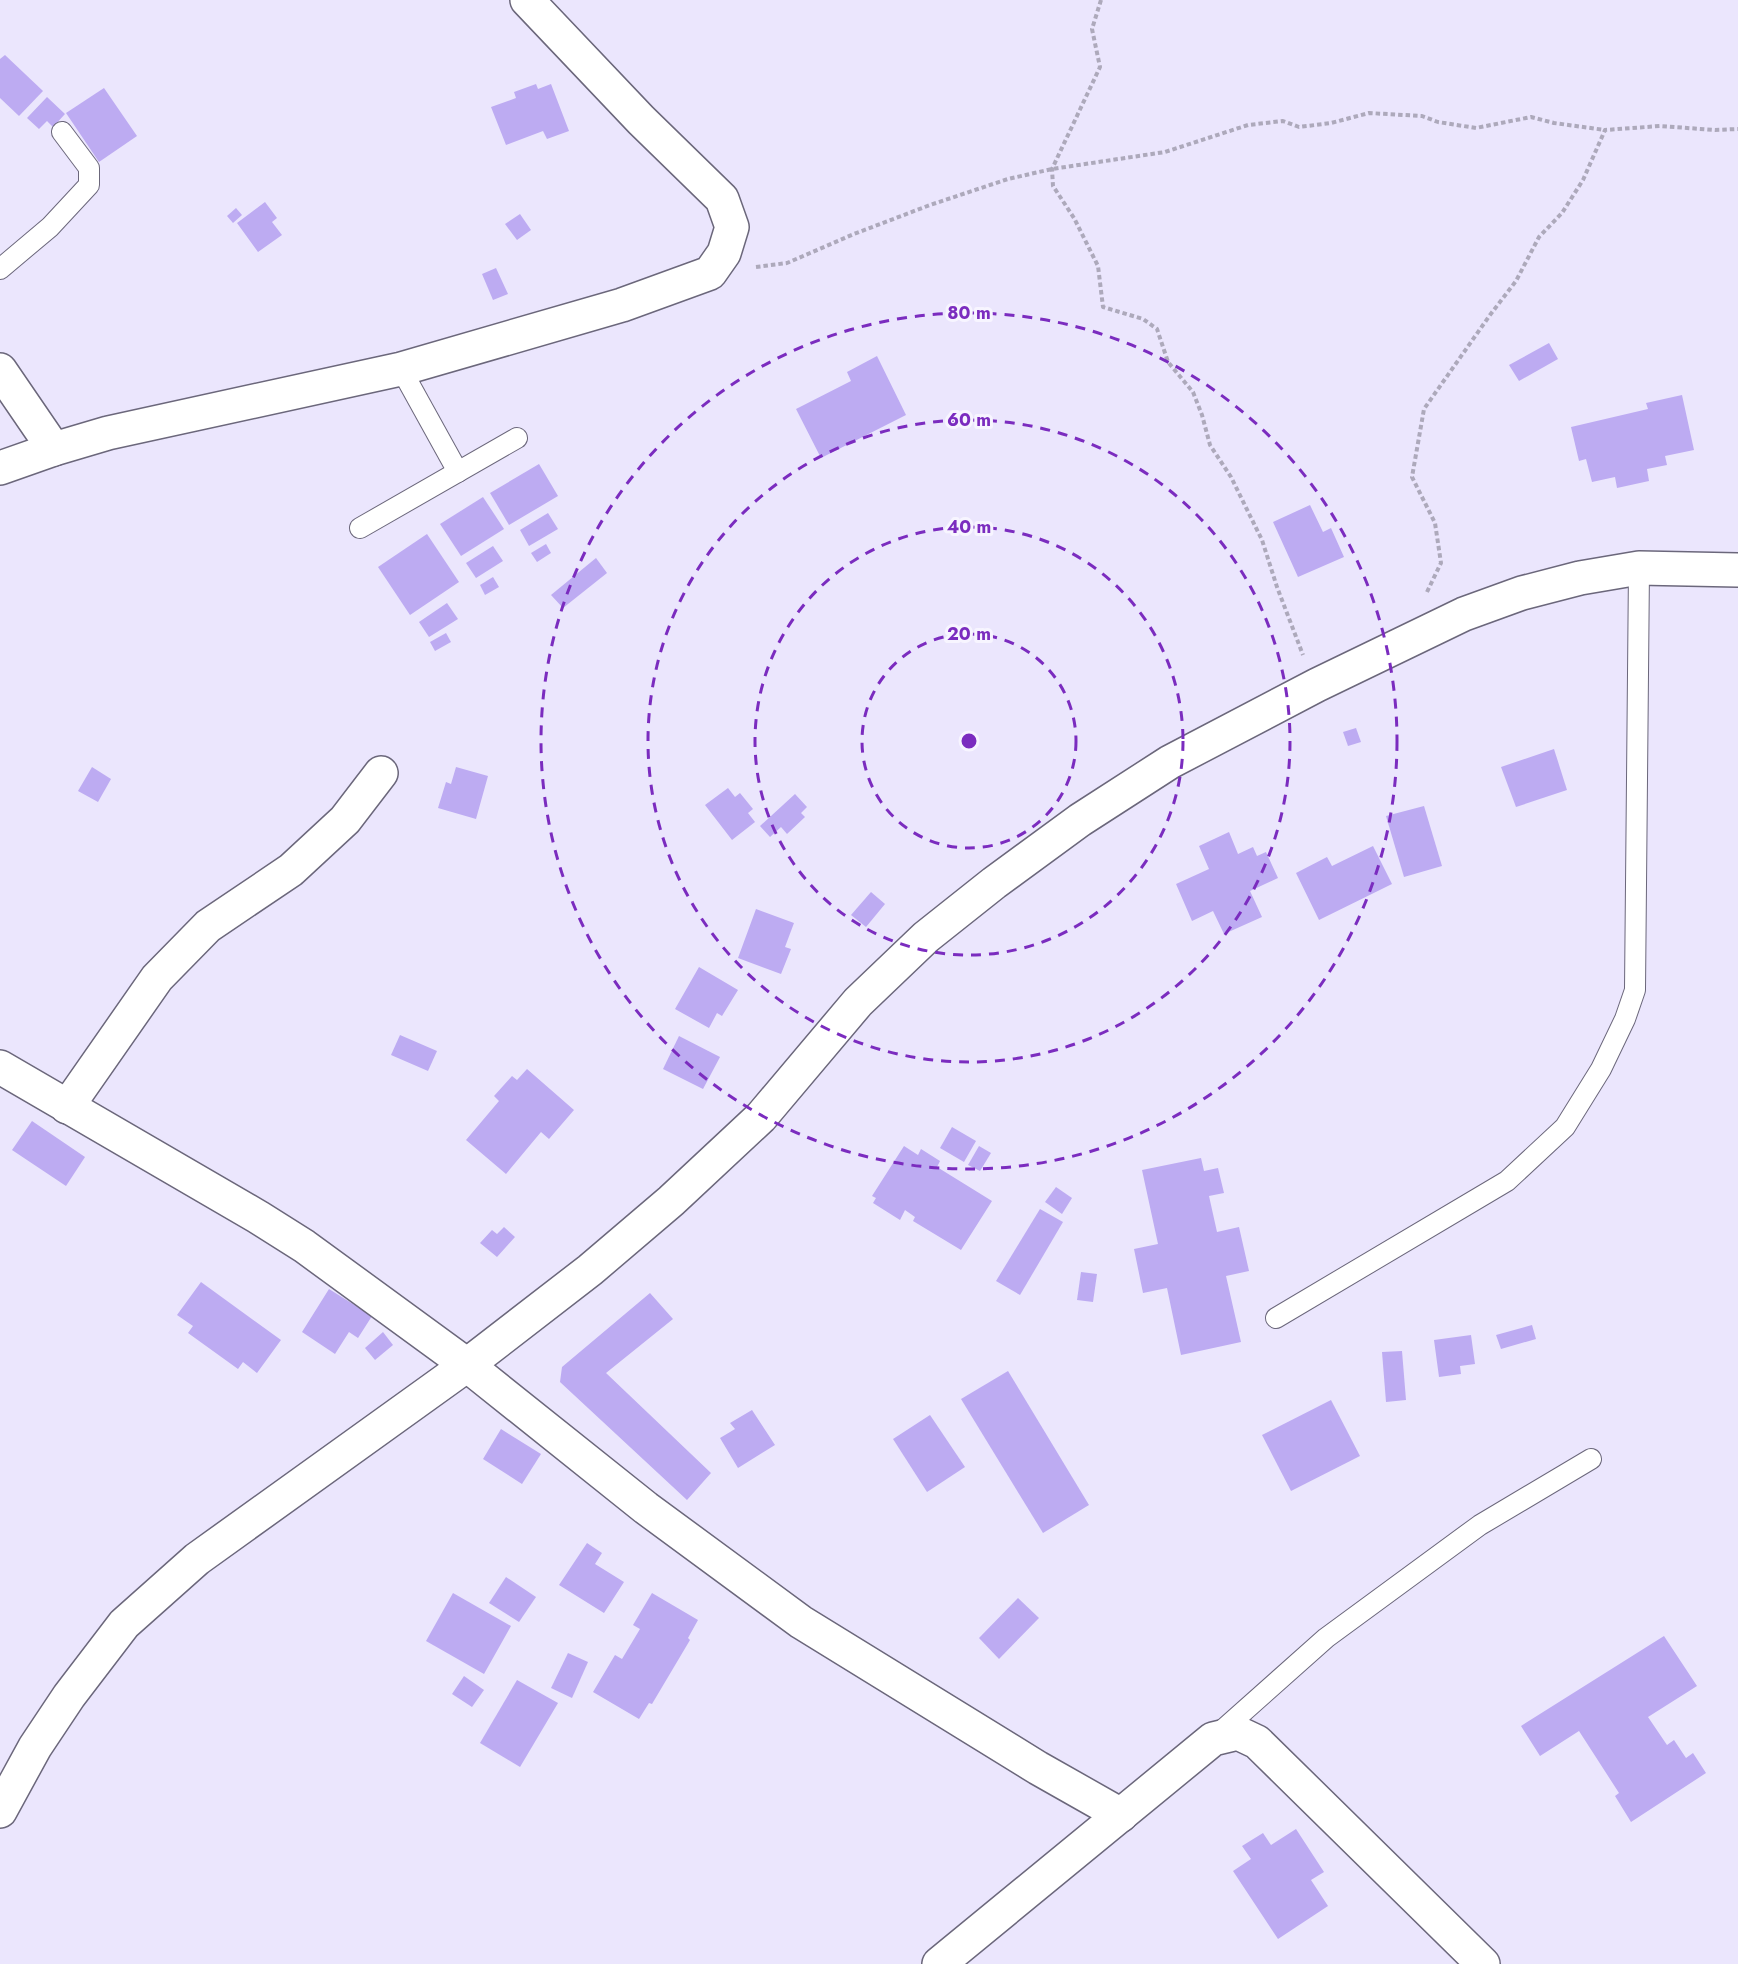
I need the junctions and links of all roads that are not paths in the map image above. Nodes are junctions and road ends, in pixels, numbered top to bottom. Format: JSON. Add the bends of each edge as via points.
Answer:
{"nodes":[{"id":1,"x":527,"y":0,"type":"edge"},
{"id":2,"x":62,"y":132,"type":"dead end"},
{"id":3,"x":0,"y":269,"type":"edge"},
{"id":4,"x":401,"y":369,"type":"junction"},
{"id":5,"x":0,"y":370,"type":"edge"},
{"id":6,"x":517,"y":438,"type":"dead end"},
{"id":7,"x":54,"y":449,"type":"junction"},
{"id":8,"x":0,"y":468,"type":"edge"},
{"id":9,"x":458,"y":472,"type":"junction"},
{"id":10,"x":360,"y":528,"type":"dead end"},
{"id":11,"x":1639,"y":568,"type":"junction"},
{"id":12,"x":1738,"y":570,"type":"edge"},
{"id":13,"x":381,"y":773,"type":"dead end"},
{"id":14,"x":0,"y":1067,"type":"edge"},
{"id":15,"x":67,"y":1107,"type":"junction"},
{"id":16,"x":1276,"y":1318,"type":"dead end"},
{"id":17,"x":467,"y":1365,"type":"junction"},
{"id":18,"x":1591,"y":1459,"type":"dead end"},
{"id":19,"x":1213,"y":1739,"type":"junction"},
{"id":20,"x":0,"y":1811,"type":"edge"},
{"id":21,"x":1121,"y":1815,"type":"junction"},
{"id":22,"x":939,"y":1964,"type":"edge"},
{"id":23,"x":1483,"y":1964,"type":"edge"}],
"edges":[{"from":1,"to":4,"type":"street","via":[[722,199],[732,227],[724,253],[710,273],[622,305]]},
{"from":2,"to":3,"type":"lane","via":[[89,168],[89,185],[50,227]]},
{"from":4,"to":7,"type":"street","via":[[108,433]]},
{"from":4,"to":9,"type":"lane"},
{"from":5,"to":7,"type":"street"},
{"from":6,"to":9,"type":"lane"},
{"from":7,"to":8,"type":"street"},
{"from":9,"to":10,"type":"lane"},
{"from":11,"to":12,"type":"street"},
{"from":11,"to":16,"type":"lane","via":[[1635,990],[1625,1019],[1565,1127],[1507,1181]]},
{"from":11,"to":17,"type":"street","via":[[1522,593],[1464,615],[1170,762],[1080,820],[926,937],[858,1002],[761,1117],[671,1201]]},
{"from":13,"to":15,"type":"street","via":[[345,820],[291,870],[207,926],[157,978]]},
{"from":14,"to":15,"type":"street"},
{"from":15,"to":17,"type":"street","via":[[304,1246]]},
{"from":17,"to":20,"type":"street","via":[[197,1559],[124,1624],[63,1704]]},
{"from":17,"to":21,"type":"street","via":[[646,1508],[801,1622]]},
{"from":18,"to":19,"type":"lane","via":[[1480,1525],[1336,1631]]},
{"from":19,"to":21,"type":"street"},
{"from":19,"to":23,"type":"street","via":[[1238,1733],[1257,1742]]},
{"from":21,"to":22,"type":"street"}]}
